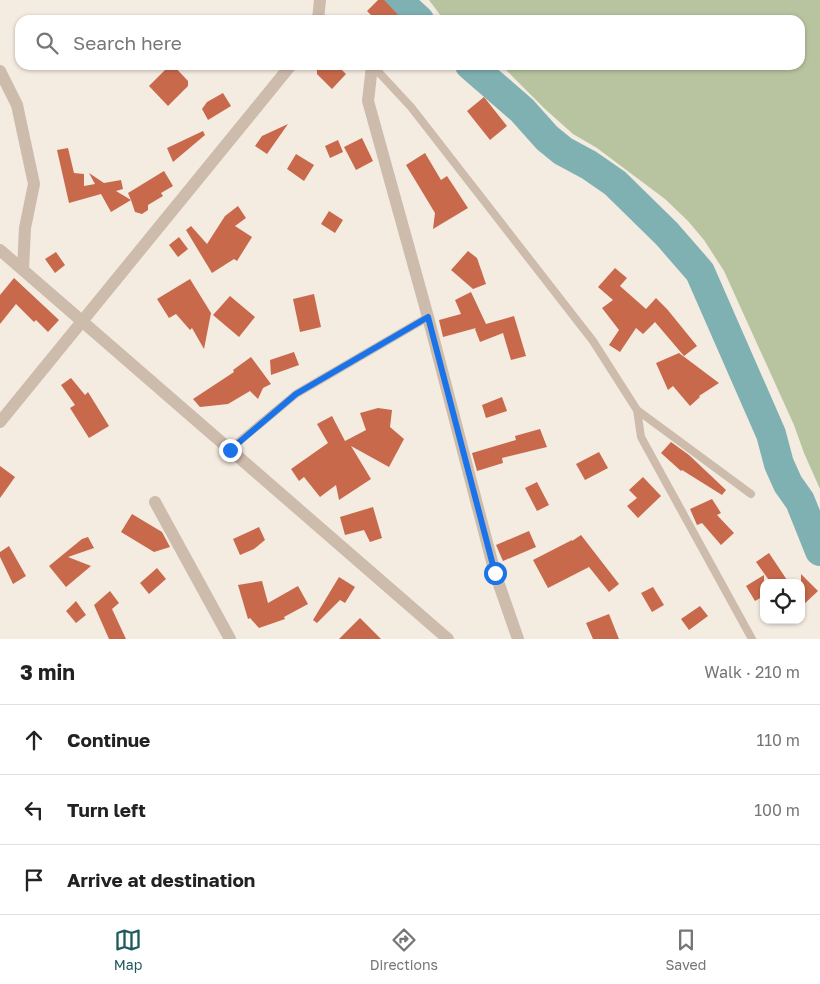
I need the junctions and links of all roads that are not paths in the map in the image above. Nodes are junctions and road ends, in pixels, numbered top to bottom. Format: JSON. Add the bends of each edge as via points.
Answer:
{"nodes":[{"id":1,"x":320,"y":0,"type":"edge"},
{"id":2,"x":319,"y":15,"type":"edge"},
{"id":3,"x":287,"y":70,"type":"edge"},
{"id":4,"x":371,"y":70,"type":"edge"},
{"id":5,"x":377,"y":70,"type":"edge"},
{"id":6,"x":0,"y":72,"type":"edge"},
{"id":7,"x":0,"y":250,"type":"edge"},
{"id":8,"x":23,"y":270,"type":"junction"},
{"id":9,"x":428,"y":317,"type":"junction"},
{"id":10,"x":82,"y":321,"type":"junction"},
{"id":11,"x":637,"y":410,"type":"junction"},
{"id":12,"x":0,"y":422,"type":"edge"},
{"id":13,"x":230,"y":450,"type":"junction"},
{"id":14,"x":750,"y":494,"type":"dead end"},
{"id":15,"x":155,"y":502,"type":"dead end"},
{"id":16,"x":230,"y":639,"type":"edge"},
{"id":17,"x":448,"y":639,"type":"edge"},
{"id":18,"x":518,"y":639,"type":"edge"},
{"id":19,"x":752,"y":639,"type":"edge"}],
"edges":[{"from":1,"to":2,"type":"street"},
{"from":3,"to":10,"type":"street"},
{"from":4,"to":9,"type":"street","via":[[368,101]]},
{"from":5,"to":11,"type":"lane","via":[[411,107],[593,341]]},
{"from":6,"to":8,"type":"street","via":[[18,104],[34,184],[25,228]]},
{"from":7,"to":8,"type":"street"},
{"from":8,"to":10,"type":"street"},
{"from":9,"to":13,"type":"lane","via":[[296,394]]},
{"from":9,"to":18,"type":"street","via":[[495,573]]},
{"from":10,"to":12,"type":"street"},
{"from":10,"to":13,"type":"street"},
{"from":11,"to":14,"type":"lane"},
{"from":11,"to":19,"type":"lane","via":[[641,437]]},
{"from":13,"to":17,"type":"street"},
{"from":15,"to":16,"type":"street"}]}
